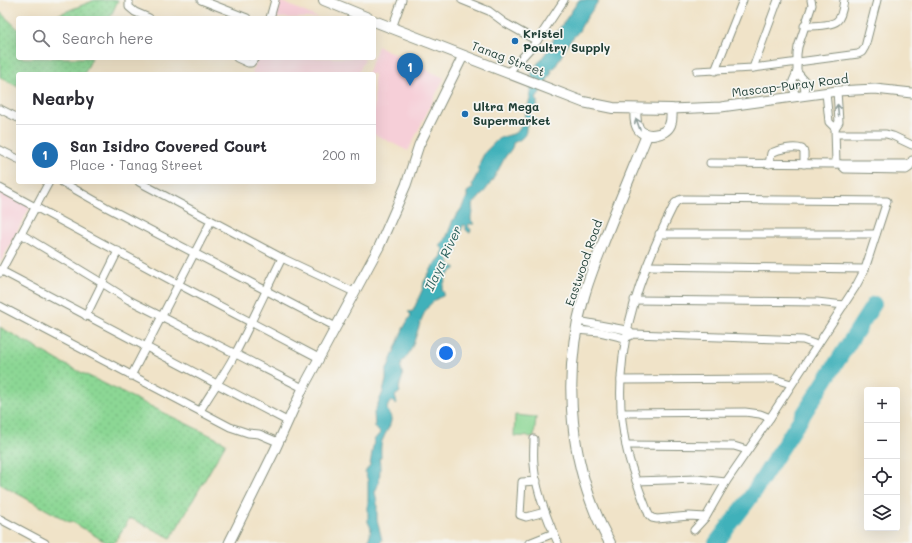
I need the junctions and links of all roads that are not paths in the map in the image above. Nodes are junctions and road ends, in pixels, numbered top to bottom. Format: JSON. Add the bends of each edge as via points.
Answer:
{"nodes":[{"id":1,"x":129,"y":0,"type":"edge"},
{"id":2,"x":201,"y":0,"type":"edge"},
{"id":3,"x":275,"y":0,"type":"edge"},
{"id":4,"x":324,"y":0,"type":"edge"},
{"id":5,"x":402,"y":0,"type":"edge"},
{"id":6,"x":462,"y":0,"type":"edge"},
{"id":7,"x":564,"y":0,"type":"edge"},
{"id":8,"x":744,"y":0,"type":"edge"},
{"id":9,"x":778,"y":0,"type":"edge"},
{"id":10,"x":811,"y":0,"type":"edge"},
{"id":11,"x":844,"y":0,"type":"edge"},
{"id":12,"x":877,"y":0,"type":"edge"},
{"id":13,"x":144,"y":16,"type":"edge"},
{"id":14,"x":243,"y":16,"type":"edge"},
{"id":15,"x":271,"y":16,"type":"edge"},
{"id":16,"x":363,"y":16,"type":"edge"},
{"id":17,"x":376,"y":22,"type":"edge"},
{"id":18,"x":804,"y":26,"type":"junction"},
{"id":19,"x":392,"y":28,"type":"junction"},
{"id":20,"x":537,"y":41,"type":"junction"},
{"id":21,"x":463,"y":56,"type":"junction"},
{"id":22,"x":241,"y":60,"type":"edge"},
{"id":23,"x":253,"y":60,"type":"edge"},
{"id":24,"x":797,"y":62,"type":"junction"},
{"id":25,"x":753,"y":68,"type":"junction"},
{"id":26,"x":716,"y":71,"type":"junction"},
{"id":27,"x":697,"y":72,"type":"dead end"},
{"id":28,"x":797,"y":72,"type":"junction"},
{"id":29,"x":512,"y":75,"type":"junction"},
{"id":30,"x":836,"y":91,"type":"junction"},
{"id":31,"x":826,"y":93,"type":"junction"},
{"id":32,"x":912,"y":93,"type":"edge"},
{"id":33,"x":805,"y":95,"type":"junction"},
{"id":34,"x":795,"y":96,"type":"junction"},
{"id":35,"x":0,"y":108,"type":"edge"},
{"id":36,"x":636,"y":109,"type":"junction"},
{"id":37,"x":671,"y":109,"type":"junction"},
{"id":38,"x":16,"y":117,"type":"edge"},
{"id":39,"x":836,"y":131,"type":"junction"},
{"id":40,"x":647,"y":135,"type":"junction"},
{"id":41,"x":912,"y":145,"type":"edge"},
{"id":42,"x":0,"y":150,"type":"edge"},
{"id":43,"x":16,"y":158,"type":"edge"},
{"id":44,"x":911,"y":162,"type":"edge"},
{"id":45,"x":710,"y":163,"type":"dead end"},
{"id":46,"x":769,"y":164,"type":"junction"},
{"id":47,"x":804,"y":164,"type":"junction"},
{"id":48,"x":838,"y":164,"type":"junction"},
{"id":49,"x":48,"y":184,"type":"edge"},
{"id":50,"x":66,"y":184,"type":"edge"},
{"id":51,"x":143,"y":184,"type":"edge"},
{"id":52,"x":0,"y":188,"type":"edge"},
{"id":53,"x":36,"y":206,"type":"junction"},
{"id":54,"x":211,"y":221,"type":"junction"},
{"id":55,"x":21,"y":234,"type":"junction"},
{"id":56,"x":659,"y":234,"type":"junction"},
{"id":57,"x":876,"y":234,"type":"junction"},
{"id":58,"x":118,"y":252,"type":"junction"},
{"id":59,"x":194,"y":252,"type":"junction"},
{"id":60,"x":282,"y":258,"type":"junction"},
{"id":61,"x":647,"y":266,"type":"junction"},
{"id":62,"x":865,"y":270,"type":"junction"},
{"id":63,"x":0,"y":272,"type":"edge"},
{"id":64,"x":102,"y":282,"type":"junction"},
{"id":65,"x":178,"y":284,"type":"junction"},
{"id":66,"x":266,"y":290,"type":"junction"},
{"id":67,"x":354,"y":292,"type":"junction"},
{"id":68,"x":634,"y":300,"type":"junction"},
{"id":69,"x":844,"y":305,"type":"junction"},
{"id":70,"x":0,"y":306,"type":"edge"},
{"id":71,"x":86,"y":316,"type":"junction"},
{"id":72,"x":162,"y":317,"type":"junction"},
{"id":73,"x":250,"y":322,"type":"junction"},
{"id":74,"x":577,"y":325,"type":"junction"},
{"id":75,"x":336,"y":327,"type":"junction"},
{"id":76,"x":626,"y":334,"type":"junction"},
{"id":77,"x":817,"y":345,"type":"junction"},
{"id":78,"x":146,"y":347,"type":"junction"},
{"id":79,"x":235,"y":354,"type":"junction"},
{"id":80,"x":319,"y":358,"type":"junction"},
{"id":81,"x":131,"y":376,"type":"junction"},
{"id":82,"x":621,"y":380,"type":"junction"},
{"id":83,"x":791,"y":384,"type":"junction"},
{"id":84,"x":216,"y":385,"type":"junction"},
{"id":85,"x":303,"y":388,"type":"junction"},
{"id":86,"x":200,"y":411,"type":"junction"},
{"id":87,"x":621,"y":413,"type":"junction"},
{"id":88,"x":770,"y":418,"type":"junction"},
{"id":89,"x":287,"y":421,"type":"junction"},
{"id":90,"x":534,"y":439,"type":"dead end"},
{"id":91,"x":278,"y":442,"type":"junction"},
{"id":92,"x":626,"y":445,"type":"junction"},
{"id":93,"x":747,"y":450,"type":"junction"},
{"id":94,"x":537,"y":481,"type":"junction"},
{"id":95,"x":636,"y":481,"type":"junction"},
{"id":96,"x":726,"y":482,"type":"junction"},
{"id":97,"x":545,"y":512,"type":"junction"},
{"id":98,"x":706,"y":517,"type":"junction"},
{"id":99,"x":0,"y":519,"type":"edge"},
{"id":100,"x":694,"y":530,"type":"dead end"},
{"id":101,"x":554,"y":533,"type":"junction"},
{"id":102,"x":41,"y":542,"type":"edge"},
{"id":103,"x":229,"y":543,"type":"edge"},
{"id":104,"x":529,"y":543,"type":"edge"},
{"id":105,"x":558,"y":543,"type":"edge"},
{"id":106,"x":610,"y":543,"type":"edge"}],
"edges":[{"from":1,"to":13,"type":"street","via":[[131,10]]},
{"from":2,"to":14,"type":"street"},
{"from":3,"to":15,"type":"street"},
{"from":4,"to":16,"type":"main road"},
{"from":5,"to":19,"type":"street"},
{"from":6,"to":20,"type":"street","via":[[489,11]]},
{"from":7,"to":20,"type":"street"},
{"from":8,"to":26,"type":"street"},
{"from":9,"to":25,"type":"street"},
{"from":10,"to":18,"type":"street","via":[[812,5]]},
{"from":11,"to":18,"type":"street","via":[[837,21],[832,24]]},
{"from":12,"to":24,"type":"street","via":[[862,52]]},
{"from":17,"to":19,"type":"main road","name":"Tanag Street"},
{"from":18,"to":24,"type":"street"},
{"from":19,"to":21,"type":"main road","name":"Tanag Street"},
{"from":20,"to":29,"type":"street"},
{"from":21,"to":29,"type":"main road","name":"Tanag Street"},
{"from":21,"to":67,"type":"street","via":[[419,145],[406,185],[379,247]]},
{"from":22,"to":23,"type":"street","via":[[248,63]]},
{"from":24,"to":25,"type":"street"},
{"from":24,"to":28,"type":"street"},
{"from":25,"to":26,"type":"street"},
{"from":26,"to":27,"type":"street"},
{"from":28,"to":33,"type":"street","via":[[804,80]]},
{"from":28,"to":34,"type":"street","via":[[793,81]]},
{"from":29,"to":36,"type":"main road","name":"Tanag Street","via":[[598,106]]},
{"from":30,"to":31,"type":"street","name":"Mascap-Puray Road"},
{"from":30,"to":32,"type":"street","name":"Mascap-Puray Road","via":[[875,89]]},
{"from":39,"to":30,"type":"street","one_way":true,"via":[[840,122]]},
{"from":31,"to":33,"type":"street","name":"Mascap-Puray Road"},
{"from":31,"to":39,"type":"street","via":[[829,122]]},
{"from":33,"to":34,"type":"street","name":"Mascap-Puray Road"},
{"from":34,"to":37,"type":"street","name":"Mascap-Puray Road","via":[[721,107]]},
{"from":35,"to":38,"type":"street"},
{"from":36,"to":37,"type":"main road","name":"Tanag Street"},
{"from":40,"to":36,"type":"main road","one_way":true,"via":[[638,128]]},
{"from":37,"to":40,"type":"main road","via":[[670,126],[666,131]]},
{"from":39,"to":41,"type":"street","via":[[886,134]]},
{"from":39,"to":48,"type":"street"},
{"from":40,"to":74,"type":"main road","name":"Eastwood Road","via":[[592,272]]},
{"from":42,"to":43,"type":"street"},
{"from":44,"to":48,"type":"street","via":[[906,170],[845,169]]},
{"from":45,"to":46,"type":"street"},
{"from":46,"to":47,"type":"street"},
{"from":46,"to":47,"type":"street","via":[[771,153],[776,150],[798,147],[804,152]]},
{"from":47,"to":48,"type":"street"},
{"from":49,"to":53,"type":"street"},
{"from":50,"to":59,"type":"street"},
{"from":51,"to":54,"type":"street"},
{"from":52,"to":53,"type":"street"},
{"from":53,"to":55,"type":"street"},
{"from":53,"to":58,"type":"street"},
{"from":54,"to":59,"type":"street"},
{"from":54,"to":60,"type":"street"},
{"from":55,"to":63,"type":"street"},
{"from":55,"to":64,"type":"street"},
{"from":56,"to":57,"type":"street"},
{"from":56,"to":57,"type":"street","via":[[675,203],[682,199],[887,201]]},
{"from":56,"to":61,"type":"street"},
{"from":57,"to":62,"type":"street"},
{"from":58,"to":64,"type":"street"},
{"from":58,"to":65,"type":"street"},
{"from":59,"to":65,"type":"street"},
{"from":59,"to":66,"type":"street"},
{"from":60,"to":66,"type":"street"},
{"from":60,"to":67,"type":"street"},
{"from":61,"to":62,"type":"street"},
{"from":61,"to":68,"type":"street"},
{"from":62,"to":69,"type":"street"},
{"from":63,"to":71,"type":"street"},
{"from":64,"to":71,"type":"street"},
{"from":64,"to":72,"type":"street","via":[[125,298]]},
{"from":65,"to":72,"type":"street"},
{"from":65,"to":73,"type":"street"},
{"from":66,"to":73,"type":"street"},
{"from":66,"to":75,"type":"street"},
{"from":67,"to":75,"type":"street"},
{"from":68,"to":69,"type":"street","via":[[817,302]]},
{"from":68,"to":76,"type":"street"},
{"from":69,"to":77,"type":"street"},
{"from":70,"to":81,"type":"street"},
{"from":71,"to":78,"type":"street"},
{"from":72,"to":78,"type":"street"},
{"from":72,"to":79,"type":"street"},
{"from":73,"to":79,"type":"street"},
{"from":73,"to":80,"type":"street"},
{"from":74,"to":76,"type":"street","via":[[600,332]]},
{"from":74,"to":106,"type":"main road","name":"Eastwood Road","via":[[571,401],[577,449],[596,513]]},
{"from":75,"to":80,"type":"street"},
{"from":76,"to":77,"type":"street","via":[[803,340]]},
{"from":76,"to":82,"type":"street"},
{"from":77,"to":83,"type":"street"},
{"from":78,"to":81,"type":"street"},
{"from":78,"to":84,"type":"street"},
{"from":79,"to":84,"type":"street"},
{"from":79,"to":85,"type":"street"},
{"from":80,"to":85,"type":"street"},
{"from":81,"to":86,"type":"street"},
{"from":82,"to":83,"type":"street","via":[[775,379]]},
{"from":82,"to":87,"type":"street"},
{"from":83,"to":88,"type":"street"},
{"from":84,"to":86,"type":"street"},
{"from":84,"to":89,"type":"street"},
{"from":85,"to":89,"type":"street"},
{"from":86,"to":91,"type":"street","via":[[230,427]]},
{"from":87,"to":88,"type":"street","via":[[745,412]]},
{"from":87,"to":92,"type":"street"},
{"from":88,"to":93,"type":"street"},
{"from":89,"to":91,"type":"street"},
{"from":90,"to":94,"type":"street"},
{"from":91,"to":103,"type":"street"},
{"from":92,"to":93,"type":"street","via":[[734,446]]},
{"from":92,"to":95,"type":"street"},
{"from":93,"to":96,"type":"street"},
{"from":94,"to":97,"type":"street"},
{"from":94,"to":97,"type":"street","via":[[522,482],[520,515],[526,517]]},
{"from":95,"to":96,"type":"street","via":[[697,479]]},
{"from":95,"to":98,"type":"street","via":[[652,518]]},
{"from":96,"to":98,"type":"street"},
{"from":97,"to":101,"type":"street"},
{"from":98,"to":100,"type":"street"},
{"from":99,"to":102,"type":"street"},
{"from":101,"to":104,"type":"street"},
{"from":101,"to":105,"type":"street"}]}
